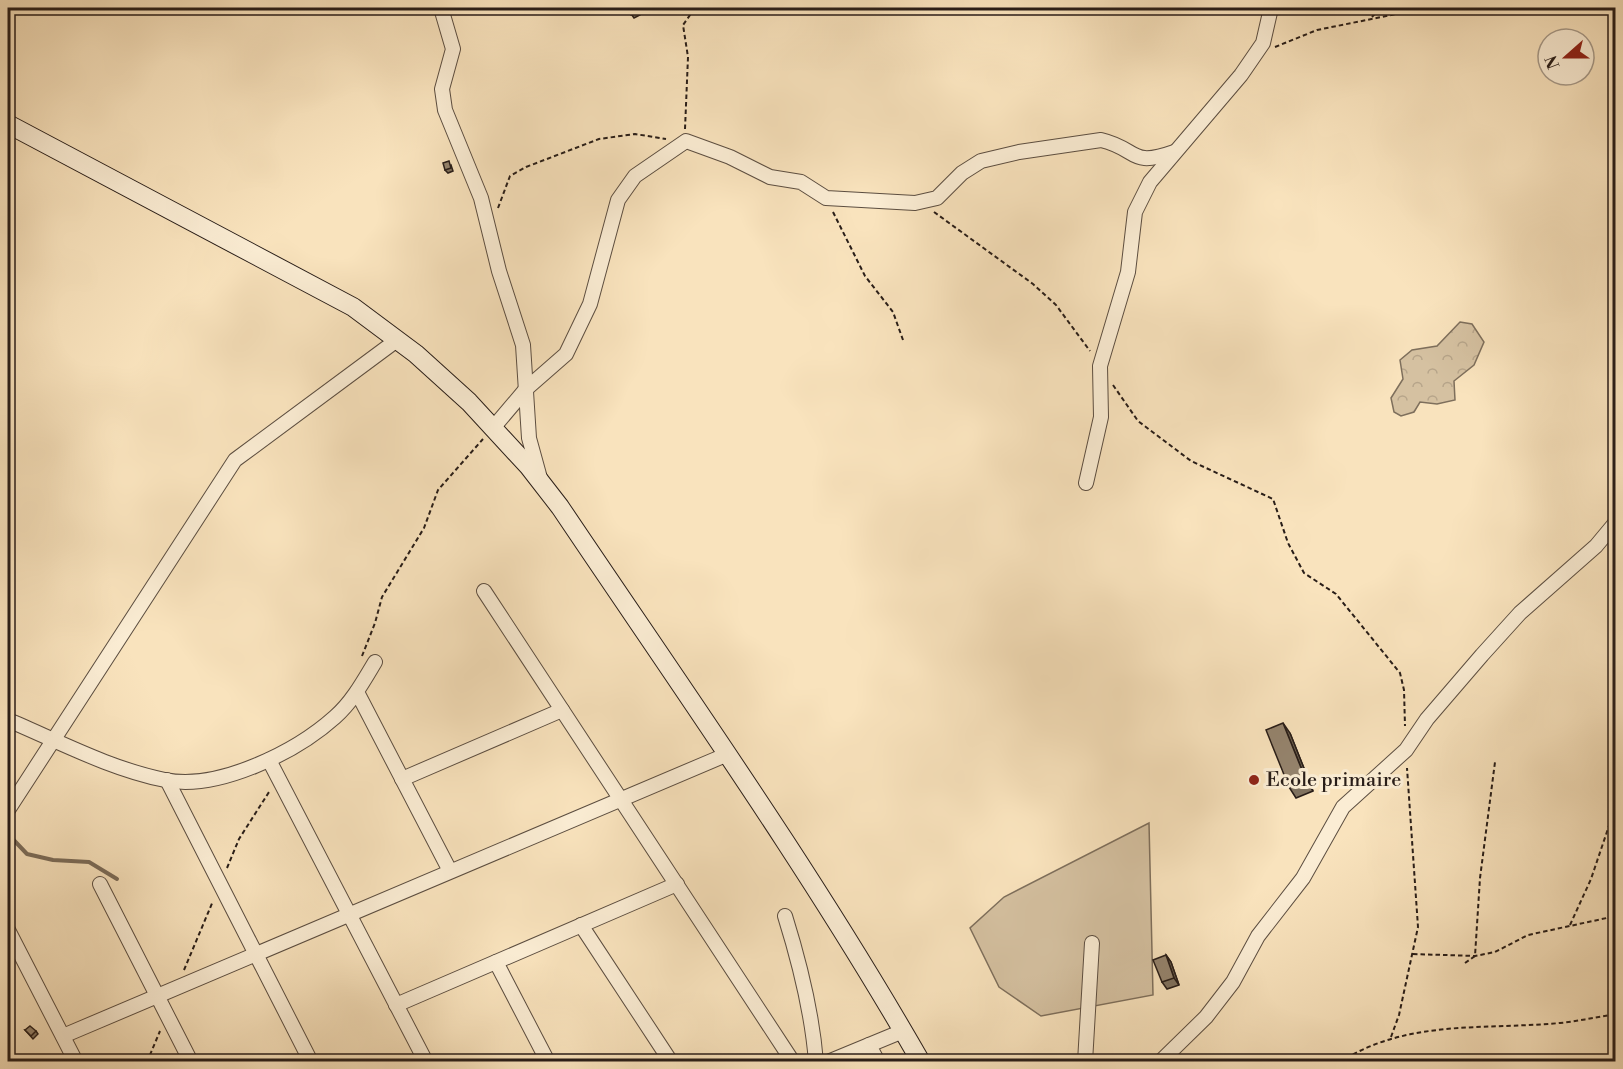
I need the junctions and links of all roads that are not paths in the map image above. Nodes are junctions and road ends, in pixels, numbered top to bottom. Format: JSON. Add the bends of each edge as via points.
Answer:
{"nodes":[{"id":1,"x":441,"y":8,"type":"edge"},
{"id":2,"x":1271,"y":8,"type":"edge"},
{"id":3,"x":8,"y":124,"type":"edge"},
{"id":4,"x":1174,"y":152,"type":"junction"},
{"id":5,"x":397,"y":340,"type":"junction"},
{"id":6,"x":526,"y":389,"type":"junction"},
{"id":7,"x":493,"y":428,"type":"junction"},
{"id":8,"x":542,"y":483,"type":"junction"},
{"id":9,"x":1086,"y":483,"type":"dead end"},
{"id":10,"x":1616,"y":522,"type":"edge"},
{"id":11,"x":484,"y":591,"type":"dead end"},
{"id":12,"x":375,"y":662,"type":"dead end"},
{"id":13,"x":357,"y":692,"type":"junction"},
{"id":14,"x":562,"y":710,"type":"junction"},
{"id":15,"x":8,"y":720,"type":"edge"},
{"id":16,"x":53,"y":740,"type":"junction"},
{"id":17,"x":728,"y":754,"type":"junction"},
{"id":18,"x":269,"y":760,"type":"junction"},
{"id":19,"x":402,"y":779,"type":"junction"},
{"id":20,"x":167,"y":780,"type":"junction"},
{"id":21,"x":621,"y":799,"type":"junction"},
{"id":22,"x":8,"y":810,"type":"edge"},
{"id":23,"x":450,"y":871,"type":"junction"},
{"id":24,"x":100,"y":884,"type":"dead end"},
{"id":25,"x":677,"y":884,"type":"junction"},
{"id":26,"x":349,"y":914,"type":"junction"},
{"id":27,"x":785,"y":916,"type":"dead end"},
{"id":28,"x":581,"y":925,"type":"junction"},
{"id":29,"x":8,"y":930,"type":"edge"},
{"id":30,"x":1092,"y":943,"type":"dead end"},
{"id":31,"x":255,"y":954,"type":"junction"},
{"id":32,"x":496,"y":962,"type":"junction"},
{"id":33,"x":157,"y":996,"type":"junction"},
{"id":34,"x":396,"y":1005,"type":"junction"},
{"id":35,"x":903,"y":1031,"type":"junction"},
{"id":36,"x":63,"y":1036,"type":"junction"},
{"id":37,"x":869,"y":1045,"type":"junction"},
{"id":38,"x":76,"y":1062,"type":"edge"},
{"id":39,"x":191,"y":1062,"type":"edge"},
{"id":40,"x":310,"y":1062,"type":"edge"},
{"id":41,"x":426,"y":1062,"type":"edge"},
{"id":42,"x":548,"y":1062,"type":"edge"},
{"id":43,"x":671,"y":1062,"type":"edge"},
{"id":44,"x":793,"y":1062,"type":"edge"},
{"id":45,"x":816,"y":1062,"type":"edge"},
{"id":46,"x":828,"y":1062,"type":"edge"},
{"id":47,"x":878,"y":1062,"type":"edge"},
{"id":48,"x":921,"y":1062,"type":"edge"},
{"id":49,"x":1085,"y":1062,"type":"edge"},
{"id":50,"x":1160,"y":1062,"type":"edge"}],
"edges":[{"from":1,"to":6,"type":"street","via":[[453,49],[442,89],[445,110],[481,198],[522,345]]},
{"from":2,"to":4,"type":"street","via":[[1263,44]]},
{"from":3,"to":5,"type":"street","via":[[341,299]]},
{"from":4,"to":6,"type":"street","via":[[1155,159],[1139,159],[1114,143],[1101,140],[1019,152],[981,161],[962,173],[937,198],[915,203],[826,198],[801,182],[771,177],[686,141],[635,176],[618,200],[585,314],[566,354]]},
{"from":4,"to":9,"type":"street","via":[[1150,182],[1135,212],[1128,272],[1100,366],[1101,417]]},
{"from":5,"to":7,"type":"street"},
{"from":5,"to":16,"type":"street","via":[[235,460]]},
{"from":6,"to":7,"type":"street"},
{"from":6,"to":8,"type":"street","via":[[530,438]]},
{"from":7,"to":8,"type":"street"},
{"from":8,"to":17,"type":"street"},
{"from":10,"to":50,"type":"street","via":[[1596,546],[1505,630],[1454,687],[1406,750],[1343,807],[1303,878],[1258,936],[1233,982],[1206,1017]]},
{"from":11,"to":14,"type":"street"},
{"from":12,"to":13,"type":"street"},
{"from":13,"to":18,"type":"street","via":[[335,717],[295,747]]},
{"from":13,"to":19,"type":"street"},
{"from":14,"to":19,"type":"street"},
{"from":14,"to":21,"type":"street"},
{"from":15,"to":16,"type":"street"},
{"from":16,"to":20,"type":"street","via":[[126,769]]},
{"from":16,"to":22,"type":"street"},
{"from":17,"to":21,"type":"street"},
{"from":17,"to":35,"type":"street","via":[[866,966]]},
{"from":18,"to":20,"type":"street","via":[[207,779]]},
{"from":18,"to":26,"type":"street"},
{"from":19,"to":23,"type":"street"},
{"from":20,"to":31,"type":"street"},
{"from":21,"to":23,"type":"street"},
{"from":21,"to":25,"type":"street"},
{"from":23,"to":26,"type":"street"},
{"from":24,"to":33,"type":"street"},
{"from":25,"to":28,"type":"street"},
{"from":25,"to":44,"type":"street"},
{"from":26,"to":31,"type":"street"},
{"from":26,"to":34,"type":"street"},
{"from":27,"to":45,"type":"street","via":[[802,968]]},
{"from":28,"to":32,"type":"street"},
{"from":28,"to":43,"type":"street"},
{"from":29,"to":36,"type":"street"},
{"from":30,"to":49,"type":"street"},
{"from":31,"to":33,"type":"street"},
{"from":31,"to":40,"type":"street"},
{"from":32,"to":34,"type":"street"},
{"from":32,"to":42,"type":"street"},
{"from":33,"to":36,"type":"street"},
{"from":33,"to":39,"type":"street"},
{"from":34,"to":41,"type":"street"},
{"from":35,"to":37,"type":"street"},
{"from":35,"to":48,"type":"street"},
{"from":36,"to":38,"type":"street"},
{"from":37,"to":46,"type":"street"},
{"from":37,"to":47,"type":"street"}]}
